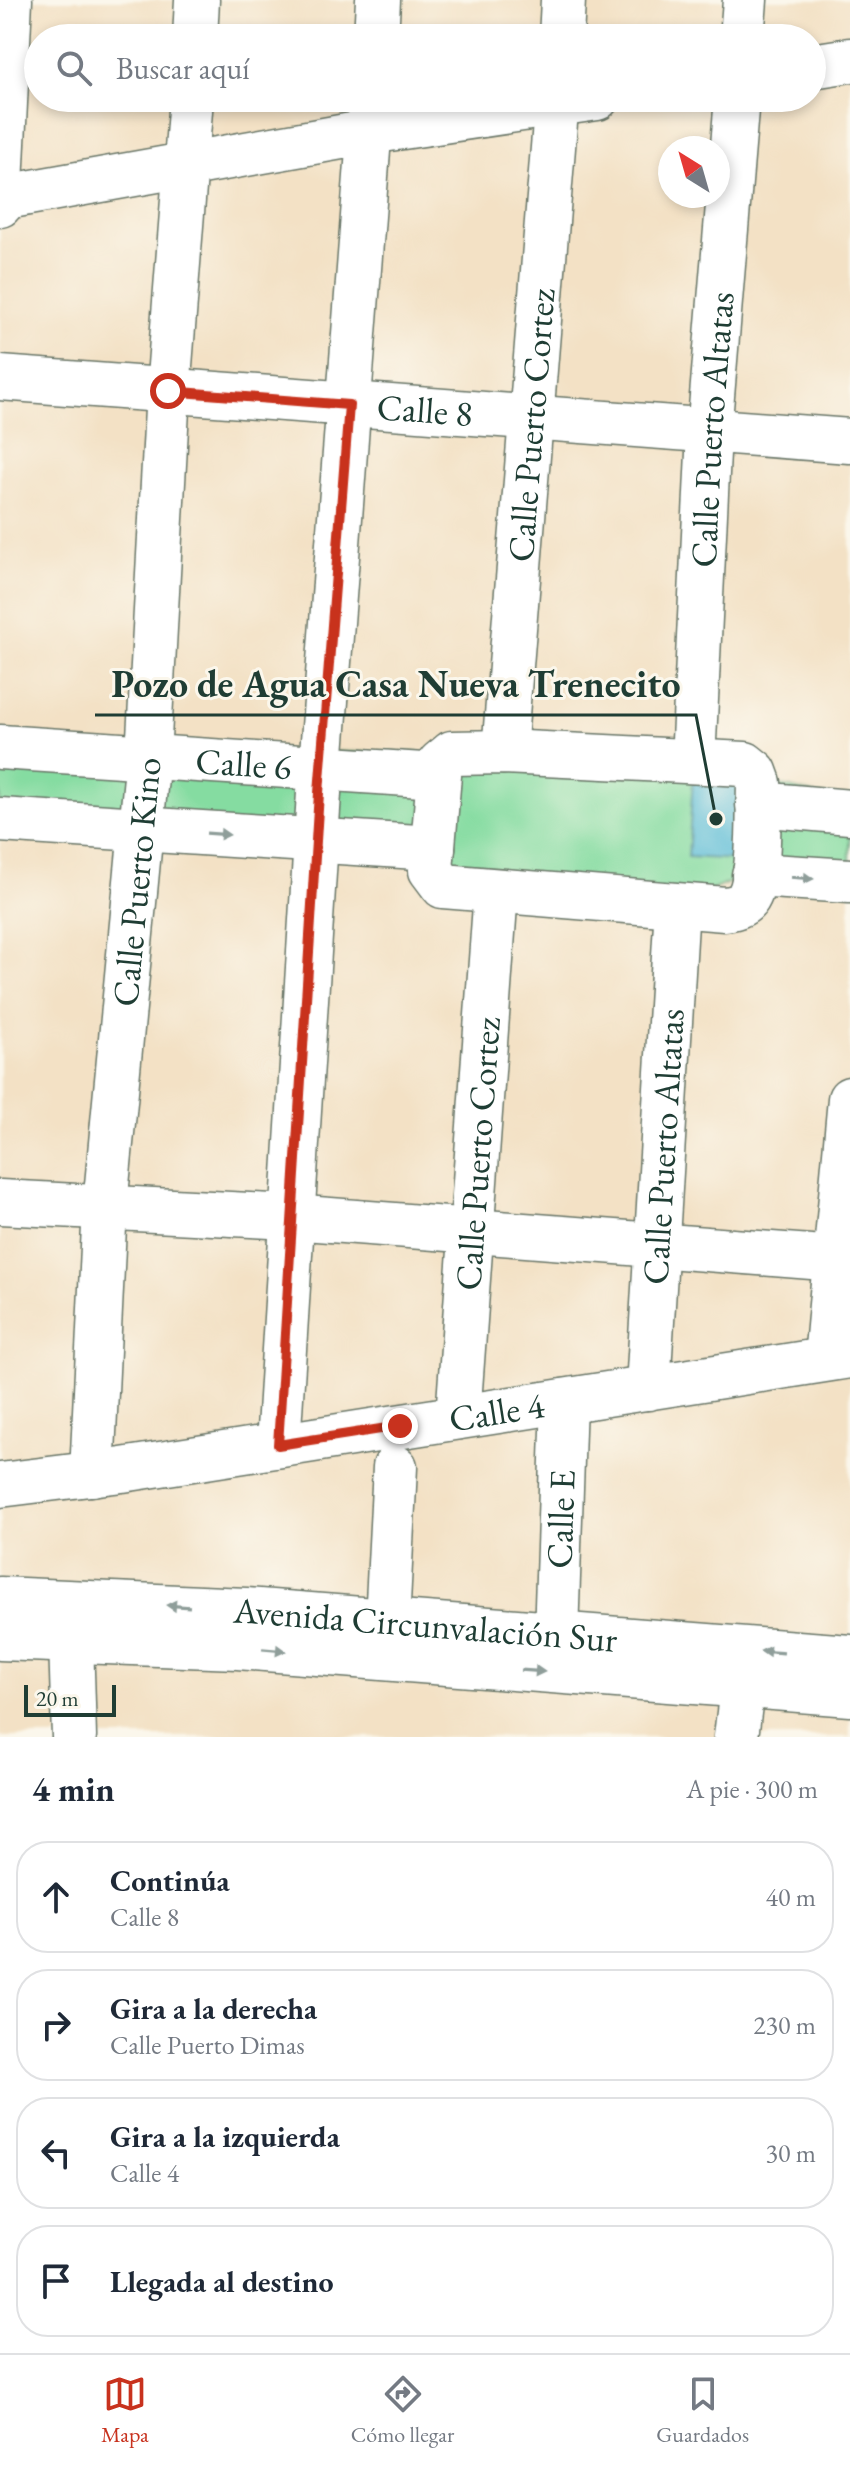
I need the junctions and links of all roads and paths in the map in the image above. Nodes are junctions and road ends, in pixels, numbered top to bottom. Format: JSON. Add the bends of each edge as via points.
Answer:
{"nodes":[{"id":1,"x":10,"y":0,"type":"edge"},
{"id":2,"x":197,"y":0,"type":"edge"},
{"id":3,"x":378,"y":0,"type":"edge"},
{"id":4,"x":563,"y":0,"type":"edge"},
{"id":5,"x":745,"y":0,"type":"edge"},
{"id":6,"x":196,"y":24,"type":"edge"},
{"id":7,"x":377,"y":24,"type":"edge"},
{"id":8,"x":562,"y":24,"type":"edge"},
{"id":9,"x":743,"y":24,"type":"edge"},
{"id":10,"x":850,"y":60,"type":"edge"},
{"id":11,"x":826,"y":64,"type":"edge"},
{"id":12,"x":190,"y":112,"type":"edge"},
{"id":13,"x":410,"y":112,"type":"edge"},
{"id":14,"x":568,"y":112,"type":"edge"},
{"id":15,"x":736,"y":112,"type":"edge"},
{"id":16,"x":370,"y":115,"type":"edge"},
{"id":17,"x":187,"y":165,"type":"junction"},
{"id":18,"x":0,"y":198,"type":"edge"},
{"id":19,"x":0,"y":205,"type":"edge"},
{"id":20,"x":0,"y":378,"type":"edge"},
{"id":21,"x":168,"y":391,"type":"junction"},
{"id":22,"x":349,"y":405,"type":"junction"},
{"id":23,"x":530,"y":418,"type":"junction"},
{"id":24,"x":709,"y":432,"type":"junction"},
{"id":25,"x":850,"y":441,"type":"edge"},
{"id":26,"x":0,"y":747,"type":"edge"},
{"id":27,"x":504,"y":752,"type":"junction"},
{"id":28,"x":148,"y":756,"type":"junction"},
{"id":29,"x":693,"y":761,"type":"junction"},
{"id":30,"x":442,"y":766,"type":"junction"},
{"id":31,"x":321,"y":768,"type":"junction"},
{"id":32,"x":758,"y":804,"type":"junction"},
{"id":33,"x":850,"y":812,"type":"edge"},
{"id":34,"x":0,"y":820,"type":"edge"},
{"id":35,"x":140,"y":828,"type":"junction"},
{"id":36,"x":316,"y":841,"type":"junction"},
{"id":37,"x":435,"y":865,"type":"junction"},
{"id":38,"x":754,"y":875,"type":"junction"},
{"id":39,"x":850,"y":881,"type":"edge"},
{"id":40,"x":496,"y":891,"type":"junction"},
{"id":41,"x":677,"y":906,"type":"junction"},
{"id":42,"x":850,"y":1099,"type":"edge"},
{"id":43,"x":0,"y":1202,"type":"edge"},
{"id":44,"x":105,"y":1206,"type":"junction"},
{"id":45,"x":291,"y":1217,"type":"junction"},
{"id":46,"x":472,"y":1232,"type":"junction"},
{"id":47,"x":656,"y":1247,"type":"junction"},
{"id":48,"x":843,"y":1259,"type":"edge"},
{"id":49,"x":838,"y":1358,"type":"edge"},
{"id":50,"x":648,"y":1388,"type":"junction"},
{"id":51,"x":564,"y":1401,"type":"junction"},
{"id":52,"x":458,"y":1417,"type":"junction"},
{"id":53,"x":278,"y":1445,"type":"junction"},
{"id":54,"x":395,"y":1467,"type":"dead end"},
{"id":55,"x":92,"y":1474,"type":"junction"},
{"id":56,"x":0,"y":1485,"type":"edge"},
{"id":57,"x":0,"y":1599,"type":"edge"},
{"id":58,"x":387,"y":1622,"type":"junction"},
{"id":59,"x":556,"y":1635,"type":"junction"},
{"id":60,"x":0,"y":1638,"type":"edge"},
{"id":61,"x":71,"y":1640,"type":"junction"},
{"id":62,"x":850,"y":1657,"type":"edge"},
{"id":63,"x":742,"y":1688,"type":"junction"},
{"id":64,"x":850,"y":1694,"type":"edge"},
{"id":65,"x":74,"y":1737,"type":"edge"},
{"id":66,"x":736,"y":1737,"type":"edge"}],
"edges":[{"from":1,"to":18,"type":"street"},
{"from":2,"to":6,"type":"street"},
{"from":3,"to":7,"type":"street"},
{"from":4,"to":8,"type":"street"},
{"from":5,"to":9,"type":"street"},
{"from":10,"to":11,"type":"street"},
{"from":12,"to":17,"type":"street","name":"Calle Puerto Kino"},
{"from":13,"to":16,"type":"street"},
{"from":14,"to":23,"type":"street","name":"Calle Puerto Cortez"},
{"from":15,"to":24,"type":"street","name":"Calle Puerto Altatas"},
{"from":16,"to":17,"type":"street"},
{"from":16,"to":22,"type":"street"},
{"from":17,"to":18,"type":"street"},
{"from":17,"to":21,"type":"street","name":"Calle Puerto Kino"},
{"from":18,"to":19,"type":"street"},
{"from":20,"to":21,"type":"street","name":"Calle 8"},
{"from":21,"to":22,"type":"street","name":"Calle 8"},
{"from":21,"to":28,"type":"street","name":"Calle Puerto Kino"},
{"from":22,"to":23,"type":"street","name":"Calle 8"},
{"from":22,"to":31,"type":"street"},
{"from":23,"to":24,"type":"street","name":"Calle 8"},
{"from":23,"to":27,"type":"street","name":"Calle Puerto Cortez"},
{"from":24,"to":25,"type":"street","name":"Calle 8"},
{"from":24,"to":29,"type":"street","name":"Calle Puerto Altatas"},
{"from":26,"to":28,"type":"street","name":"Calle 6"},
{"from":27,"to":29,"type":"street","name":"Calle 6"},
{"from":27,"to":30,"type":"street","name":"Calle 6","via":[[461,752]]},
{"from":28,"to":31,"type":"street","name":"Calle 6"},
{"from":28,"to":35,"type":"street","name":"Calle Puerto Kino"},
{"from":29,"to":32,"type":"street","name":"Calle 6","via":[[751,768],[758,777]]},
{"from":30,"to":31,"type":"street","name":"Calle 6"},
{"from":30,"to":37,"type":"street"},
{"from":31,"to":36,"type":"street"},
{"from":32,"to":33,"type":"street"},
{"from":32,"to":38,"type":"street","name":"Calle 6"},
{"from":34,"to":35,"type":"street","name":"Calle 6"},
{"from":35,"to":36,"type":"street","name":"Calle 6","one_way":true},
{"from":35,"to":44,"type":"street","name":"Calle Puerto Kino"},
{"from":36,"to":37,"type":"street","name":"Calle 6"},
{"from":36,"to":45,"type":"street"},
{"from":37,"to":40,"type":"street","name":"Calle 6","via":[[450,887]]},
{"from":38,"to":39,"type":"street","one_way":true},
{"from":38,"to":41,"type":"street","name":"Calle 6","via":[[748,898],[736,908]]},
{"from":40,"to":41,"type":"street","name":"Calle 6"},
{"from":40,"to":46,"type":"street","name":"Calle Puerto Cortez"},
{"from":41,"to":47,"type":"street","name":"Calle Puerto Altatas"},
{"from":42,"to":48,"type":"street"},
{"from":43,"to":44,"type":"street"},
{"from":44,"to":45,"type":"street"},
{"from":44,"to":55,"type":"street","name":"Calle Puerto Kino"},
{"from":45,"to":46,"type":"street"},
{"from":45,"to":53,"type":"street"},
{"from":46,"to":47,"type":"street"},
{"from":46,"to":52,"type":"street","name":"Calle Puerto Cortez"},
{"from":47,"to":48,"type":"street"},
{"from":47,"to":50,"type":"street","name":"Calle Puerto Altatas"},
{"from":48,"to":49,"type":"street"},
{"from":49,"to":50,"type":"street","name":"Calle 4"},
{"from":50,"to":51,"type":"street","name":"Calle 4"},
{"from":51,"to":52,"type":"street","name":"Calle 4"},
{"from":51,"to":59,"type":"street","name":"Calle E"},
{"from":52,"to":53,"type":"street","name":"Calle 4"},
{"from":53,"to":55,"type":"street","name":"Calle 4"},
{"from":54,"to":58,"type":"street"},
{"from":55,"to":56,"type":"street","name":"Calle 4"},
{"from":58,"to":57,"type":"street","name":"Avenida Circunvalación Sur","one_way":true,"via":[[112,1601]]},
{"from":58,"to":59,"type":"street","name":"Avenida Circunvalación Sur"},
{"from":62,"to":59,"type":"street","name":"Avenida Circunvalación Sur","one_way":true},
{"from":60,"to":61,"type":"street","name":"Avenida Circunvalación Sur"},
{"from":61,"to":63,"type":"street","name":"Avenida Circunvalación Sur","one_way":true,"via":[[238,1647]]},
{"from":61,"to":65,"type":"street"},
{"from":63,"to":64,"type":"street","name":"Avenida Circunvalación Sur"},
{"from":63,"to":66,"type":"street"}]}
